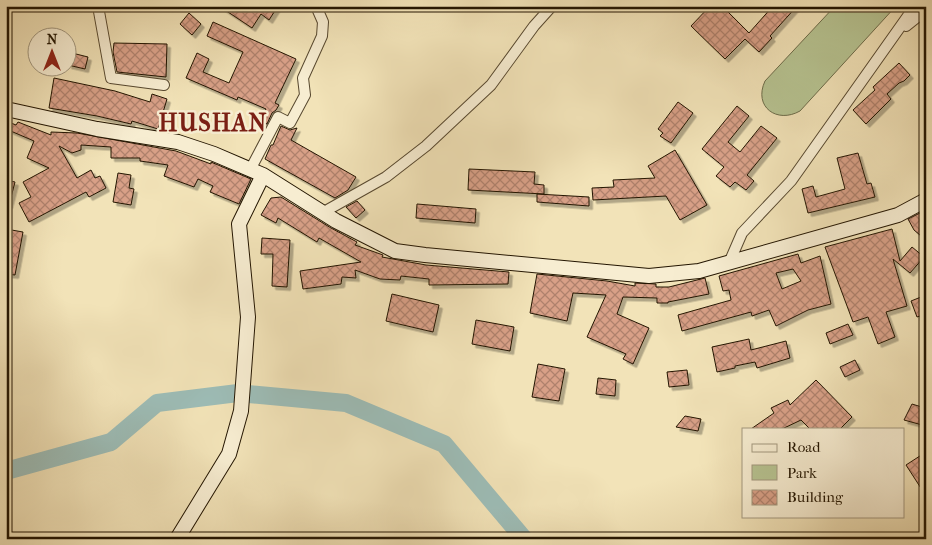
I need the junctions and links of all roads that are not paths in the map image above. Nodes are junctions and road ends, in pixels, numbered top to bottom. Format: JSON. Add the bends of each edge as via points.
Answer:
{"nodes":[{"id":1,"x":98,"y":6,"type":"edge"},
{"id":2,"x":316,"y":6,"type":"edge"},
{"id":3,"x":552,"y":6,"type":"edge"},
{"id":4,"x":916,"y":6,"type":"edge"},
{"id":5,"x":926,"y":10,"type":"edge"},
{"id":6,"x":893,"y":36,"type":"junction"},
{"id":7,"x":164,"y":86,"type":"dead end"},
{"id":8,"x":6,"y":109,"type":"edge"},
{"id":9,"x":250,"y":170,"type":"junction"},
{"id":10,"x":263,"y":175,"type":"junction"},
{"id":11,"x":926,"y":200,"type":"edge"},
{"id":12,"x":322,"y":213,"type":"junction"},
{"id":13,"x":729,"y":263,"type":"junction"},
{"id":14,"x":177,"y":539,"type":"edge"}],
"edges":[{"from":1,"to":7,"type":"street","via":[[111,78]]},
{"from":2,"to":9,"type":"street","via":[[323,22],[322,36],[303,78],[305,95],[290,123],[278,117]]},
{"from":3,"to":12,"type":"street","via":[[491,85],[426,146],[386,177]]},
{"from":4,"to":6,"type":"street"},
{"from":5,"to":6,"type":"street"},
{"from":6,"to":13,"type":"street","via":[[791,181],[742,233]]},
{"from":8,"to":9,"type":"street","via":[[178,142]]},
{"from":9,"to":10,"type":"street"},
{"from":10,"to":12,"type":"street"},
{"from":10,"to":14,"type":"street","via":[[239,224],[248,317],[241,412],[229,454]]},
{"from":11,"to":13,"type":"street","via":[[898,215]]},
{"from":12,"to":13,"type":"street","via":[[396,250],[426,255],[649,276],[699,271]]}]}
